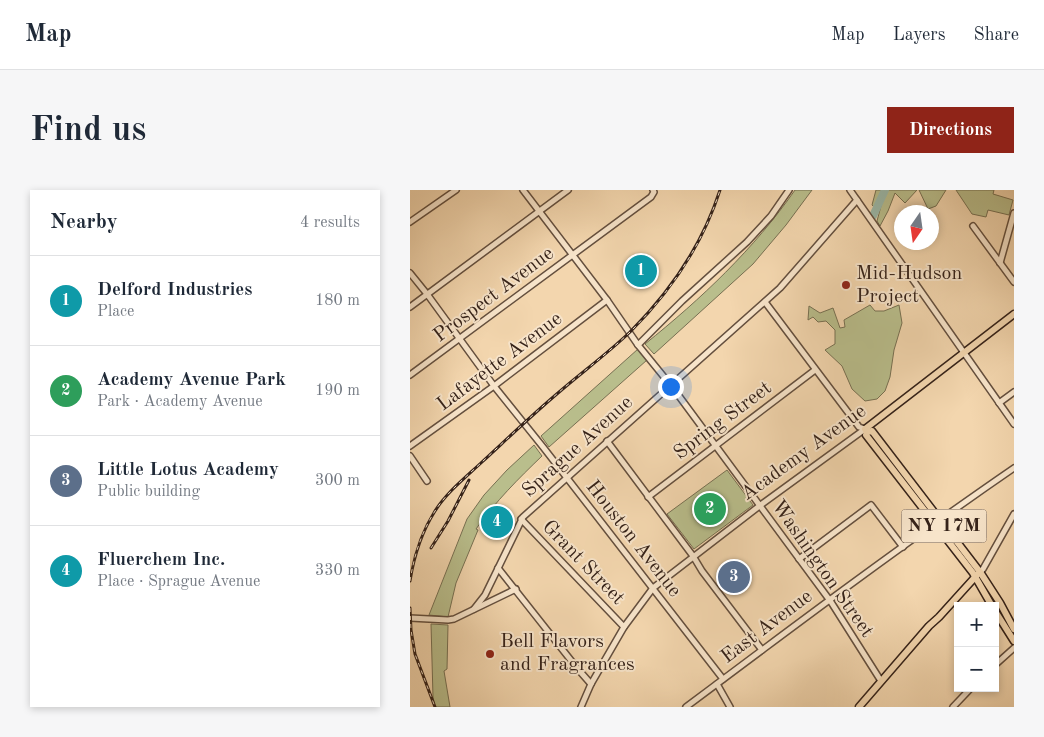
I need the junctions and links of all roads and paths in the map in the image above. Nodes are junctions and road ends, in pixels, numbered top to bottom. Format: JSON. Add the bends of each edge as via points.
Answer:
{"nodes":[{"id":1,"x":456,"y":190,"type":"edge"},
{"id":2,"x":523,"y":190,"type":"edge"},
{"id":3,"x":568,"y":190,"type":"edge"},
{"id":4,"x":789,"y":190,"type":"edge"},
{"id":5,"x":850,"y":190,"type":"edge"},
{"id":6,"x":653,"y":191,"type":"edge"},
{"id":7,"x":856,"y":200,"type":"junction"},
{"id":8,"x":539,"y":212,"type":"junction"},
{"id":9,"x":1014,"y":213,"type":"edge"},
{"id":10,"x":410,"y":222,"type":"edge"},
{"id":11,"x":973,"y":226,"type":"dead end"},
{"id":12,"x":572,"y":256,"type":"junction"},
{"id":13,"x":1000,"y":263,"type":"junction"},
{"id":14,"x":410,"y":273,"type":"edge"},
{"id":15,"x":1014,"y":282,"type":"edge"},
{"id":16,"x":427,"y":294,"type":"junction"},
{"id":17,"x":607,"y":300,"type":"junction"},
{"id":18,"x":765,"y":302,"type":"junction"},
{"id":19,"x":410,"y":307,"type":"edge"},
{"id":20,"x":1014,"y":314,"type":"edge"},
{"id":21,"x":460,"y":339,"type":"junction"},
{"id":22,"x":638,"y":345,"type":"junction"},
{"id":23,"x":963,"y":353,"type":"junction"},
{"id":24,"x":815,"y":370,"type":"junction"},
{"id":25,"x":410,"y":375,"type":"edge"},
{"id":26,"x":670,"y":385,"type":"junction"},
{"id":27,"x":494,"y":386,"type":"junction"},
{"id":28,"x":1014,"y":392,"type":"edge"},
{"id":29,"x":999,"y":403,"type":"junction"},
{"id":30,"x":1014,"y":424,"type":"edge"},
{"id":31,"x":866,"y":430,"type":"junction"},
{"id":32,"x":608,"y":441,"type":"junction"},
{"id":33,"x":410,"y":446,"type":"edge"},
{"id":34,"x":715,"y":446,"type":"junction"},
{"id":35,"x":410,"y":456,"type":"edge"},
{"id":36,"x":1014,"y":468,"type":"edge"},
{"id":37,"x":567,"y":478,"type":"junction"},
{"id":38,"x":427,"y":481,"type":"dead end"},
{"id":39,"x":648,"y":497,"type":"junction"},
{"id":40,"x":760,"y":506,"type":"junction"},
{"id":41,"x":1014,"y":514,"type":"edge"},
{"id":42,"x":521,"y":519,"type":"junction"},
{"id":43,"x":936,"y":522,"type":"junction"},
{"id":44,"x":903,"y":547,"type":"junction"},
{"id":45,"x":693,"y":556,"type":"junction"},
{"id":46,"x":799,"y":559,"type":"junction"},
{"id":47,"x":498,"y":568,"type":"junction"},
{"id":48,"x":977,"y":575,"type":"junction"},
{"id":49,"x":653,"y":588,"type":"junction"},
{"id":50,"x":516,"y":590,"type":"junction"},
{"id":51,"x":828,"y":600,"type":"junction"},
{"id":52,"x":990,"y":602,"type":"edge"},
{"id":53,"x":474,"y":609,"type":"junction"},
{"id":54,"x":999,"y":617,"type":"edge"},
{"id":55,"x":410,"y":618,"type":"edge"},
{"id":56,"x":624,"y":627,"type":"junction"},
{"id":57,"x":1014,"y":629,"type":"edge"},
{"id":58,"x":1014,"y":641,"type":"edge"},
{"id":59,"x":1014,"y":648,"type":"edge"},
{"id":60,"x":762,"y":650,"type":"junction"},
{"id":61,"x":999,"y":661,"type":"edge"},
{"id":62,"x":723,"y":679,"type":"junction"},
{"id":63,"x":881,"y":681,"type":"junction"},
{"id":64,"x":591,"y":684,"type":"junction"},
{"id":65,"x":717,"y":684,"type":"junction"},
{"id":66,"x":968,"y":692,"type":"edge"},
{"id":67,"x":581,"y":707,"type":"edge"},
{"id":68,"x":686,"y":707,"type":"edge"},
{"id":69,"x":730,"y":707,"type":"edge"},
{"id":70,"x":859,"y":707,"type":"edge"},
{"id":71,"x":953,"y":707,"type":"edge"}],
"edges":[{"from":1,"to":10,"type":"street"},
{"from":2,"to":8,"type":"street","name":"Washington Street"},
{"from":3,"to":8,"type":"street"},
{"from":4,"to":22,"type":"street","via":[[747,242]]},
{"from":5,"to":7,"type":"street"},
{"from":6,"to":12,"type":"street","name":"Prospect Avenue","via":[[651,197]]},
{"from":7,"to":18,"type":"street","name":"Sprague Avenue"},
{"from":7,"to":23,"type":"street"},
{"from":8,"to":12,"type":"street","name":"Washington Street"},
{"from":8,"to":16,"type":"street"},
{"from":9,"to":13,"type":"street"},
{"from":11,"to":13,"type":"street"},
{"from":12,"to":17,"type":"street","name":"Washington Street"},
{"from":12,"to":21,"type":"street","name":"Prospect Avenue"},
{"from":13,"to":15,"type":"street"},
{"from":14,"to":16,"type":"street","name":"Houston Avenue"},
{"from":16,"to":19,"type":"street"},
{"from":16,"to":21,"type":"street","name":"Houston Avenue"},
{"from":17,"to":22,"type":"street","name":"Washington Street"},
{"from":17,"to":27,"type":"street","name":"Lafayette Avenue"},
{"from":18,"to":24,"type":"street"},
{"from":18,"to":26,"type":"street","name":"Sprague Avenue"},
{"from":20,"to":23,"type":"main road","name":"Academy Avenue"},
{"from":21,"to":25,"type":"street","name":"Prospect Avenue"},
{"from":21,"to":27,"type":"street","name":"Houston Avenue"},
{"from":22,"to":26,"type":"street","name":"Washington Street"},
{"from":23,"to":29,"type":"street"},
{"from":23,"to":31,"type":"main road","name":"Academy Avenue"},
{"from":24,"to":31,"type":"street","via":[[859,427]]},
{"from":24,"to":34,"type":"street","name":"Spring Street"},
{"from":26,"to":32,"type":"street","name":"Sprague Avenue"},
{"from":26,"to":34,"type":"street","name":"Washington Street"},
{"from":27,"to":33,"type":"street","name":"Lafayette Avenue"},
{"from":27,"to":37,"type":"street","name":"Houston Avenue"},
{"from":28,"to":29,"type":"street"},
{"from":29,"to":30,"type":"street"},
{"from":31,"to":40,"type":"street","name":"Academy Avenue"},
{"from":31,"to":43,"type":"main road","number":"NY 17M","via":[[872,431]]},
{"from":32,"to":37,"type":"street","name":"Sprague Avenue"},
{"from":32,"to":39,"type":"street"},
{"from":34,"to":39,"type":"street","name":"Spring Street"},
{"from":34,"to":40,"type":"street","name":"Washington Street"},
{"from":35,"to":38,"type":"street"},
{"from":36,"to":43,"type":"street","name":"East Avenue"},
{"from":37,"to":42,"type":"street","name":"Sprague Avenue"},
{"from":37,"to":49,"type":"street","name":"Houston Avenue"},
{"from":39,"to":45,"type":"street"},
{"from":40,"to":45,"type":"street","name":"Academy Avenue"},
{"from":40,"to":46,"type":"street","name":"Washington Street"},
{"from":41,"to":48,"type":"street"},
{"from":42,"to":47,"type":"street","name":"Sprague Avenue"},
{"from":42,"to":56,"type":"street","name":"Grant Street"},
{"from":43,"to":44,"type":"street","name":"East Avenue"},
{"from":43,"to":48,"type":"main road","number":"NY 17M"},
{"from":44,"to":46,"type":"street","via":[[871,504]]},
{"from":44,"to":51,"type":"street","name":"East Avenue"},
{"from":45,"to":49,"type":"street","name":"Academy Avenue"},
{"from":45,"to":60,"type":"street"},
{"from":46,"to":51,"type":"street","name":"Washington Street"},
{"from":47,"to":50,"type":"street"},
{"from":47,"to":53,"type":"street","name":"Sprague Avenue"},
{"from":48,"to":52,"type":"main road","number":"NY 17M"},
{"from":48,"to":57,"type":"main road","number":"NY 17M","via":[[1000,602]]},
{"from":48,"to":63,"type":"main road"},
{"from":49,"to":56,"type":"street","name":"Academy Avenue"},
{"from":49,"to":62,"type":"street","name":"Houston Avenue"},
{"from":50,"to":53,"type":"street"},
{"from":50,"to":64,"type":"street"},
{"from":51,"to":60,"type":"street","name":"East Avenue"},
{"from":51,"to":63,"type":"street","name":"Washington Street"},
{"from":53,"to":55,"type":"street","via":[[448,620]]},
{"from":54,"to":58,"type":"main road"},
{"from":56,"to":64,"type":"street","name":"Academy Avenue"},
{"from":59,"to":61,"type":"street"},
{"from":60,"to":62,"type":"street","name":"East Avenue"},
{"from":62,"to":65,"type":"street","name":"East Avenue"},
{"from":63,"to":70,"type":"main road"},
{"from":64,"to":67,"type":"street","name":"Academy Avenue"},
{"from":65,"to":68,"type":"street","name":"East Avenue"},
{"from":65,"to":69,"type":"street"},
{"from":66,"to":71,"type":"street"}]}
